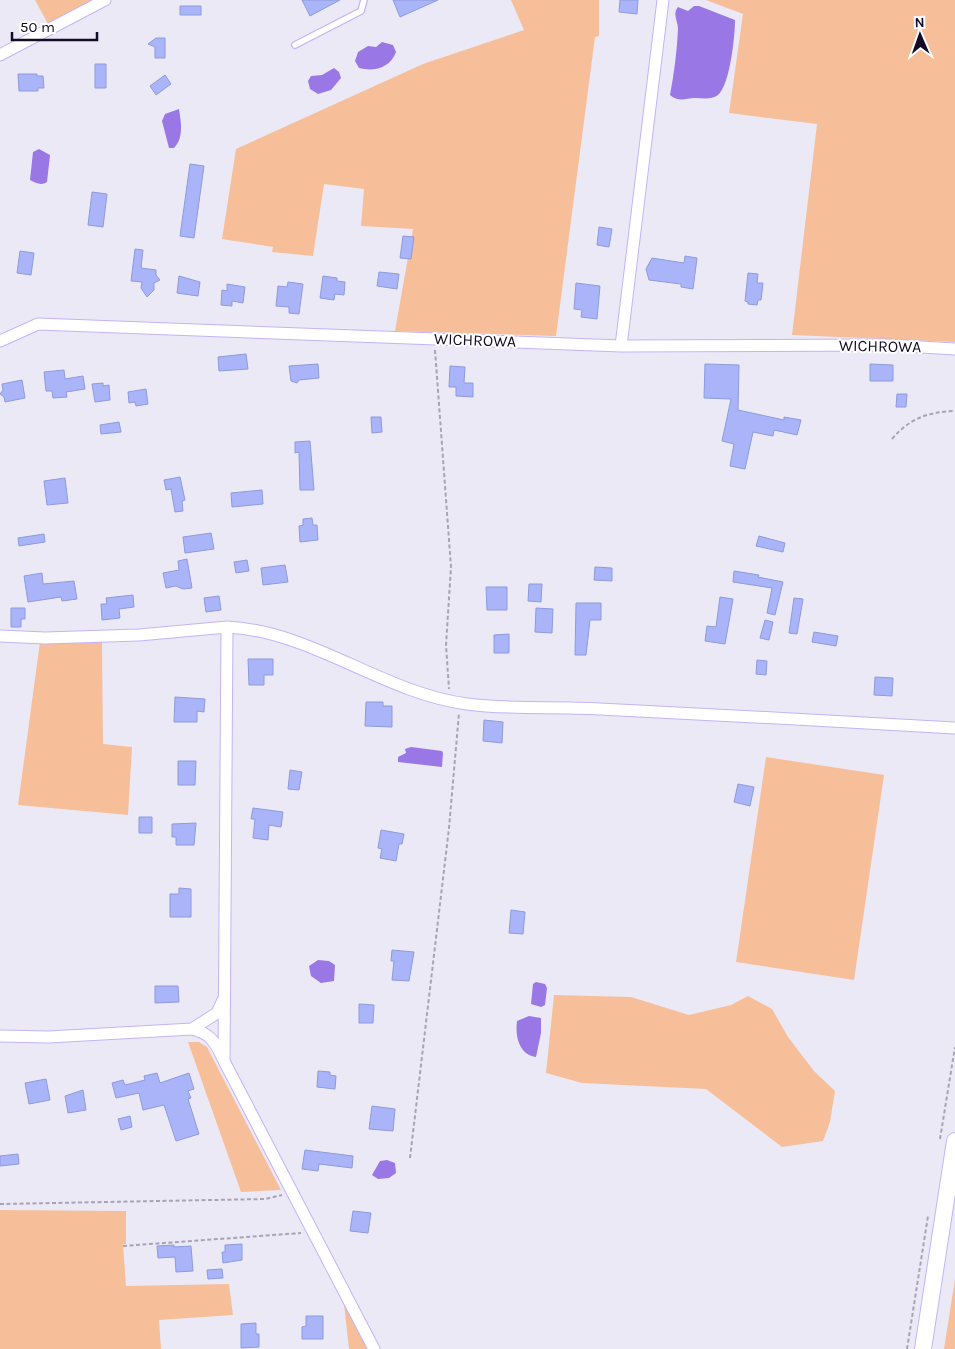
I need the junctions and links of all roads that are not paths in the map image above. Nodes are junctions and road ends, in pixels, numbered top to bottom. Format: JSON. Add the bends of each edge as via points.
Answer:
{"nodes":[{"id":1,"x":104,"y":0,"type":"edge"},
{"id":2,"x":364,"y":0,"type":"edge"},
{"id":3,"x":663,"y":0,"type":"edge"},
{"id":4,"x":295,"y":45,"type":"dead end"},
{"id":5,"x":0,"y":55,"type":"edge"},
{"id":6,"x":0,"y":341,"type":"edge"},
{"id":7,"x":621,"y":346,"type":"junction"},
{"id":8,"x":955,"y":349,"type":"edge"},
{"id":9,"x":227,"y":627,"type":"junction"},
{"id":10,"x":0,"y":636,"type":"edge"},
{"id":11,"x":955,"y":728,"type":"edge"},
{"id":12,"x":224,"y":998,"type":"junction"},
{"id":13,"x":192,"y":1029,"type":"junction"},
{"id":14,"x":0,"y":1036,"type":"edge"},
{"id":15,"x":224,"y":1061,"type":"junction"},
{"id":16,"x":955,"y":1141,"type":"edge"},
{"id":17,"x":374,"y":1349,"type":"edge"},
{"id":18,"x":923,"y":1349,"type":"edge"}],
"edges":[{"from":1,"to":5,"type":"street"},
{"from":2,"to":4,"type":"lane","via":[[362,11]]},
{"from":3,"to":7,"type":"street"},
{"from":6,"to":7,"type":"street","name":"WICHROWA","via":[[38,324]]},
{"from":7,"to":8,"type":"street","name":"WICHROWA","via":[[888,344]]},
{"from":9,"to":10,"type":"street","via":[[139,635]]},
{"from":9,"to":11,"type":"street","via":[[245,628],[296,643],[455,702]]},
{"from":9,"to":12,"type":"street"},
{"from":12,"to":13,"type":"street","via":[[217,1013]]},
{"from":12,"to":15,"type":"street"},
{"from":13,"to":14,"type":"street","via":[[49,1037]]},
{"from":13,"to":15,"type":"street","via":[[202,1031],[215,1040]]},
{"from":15,"to":17,"type":"street"},
{"from":16,"to":18,"type":"street"}]}
